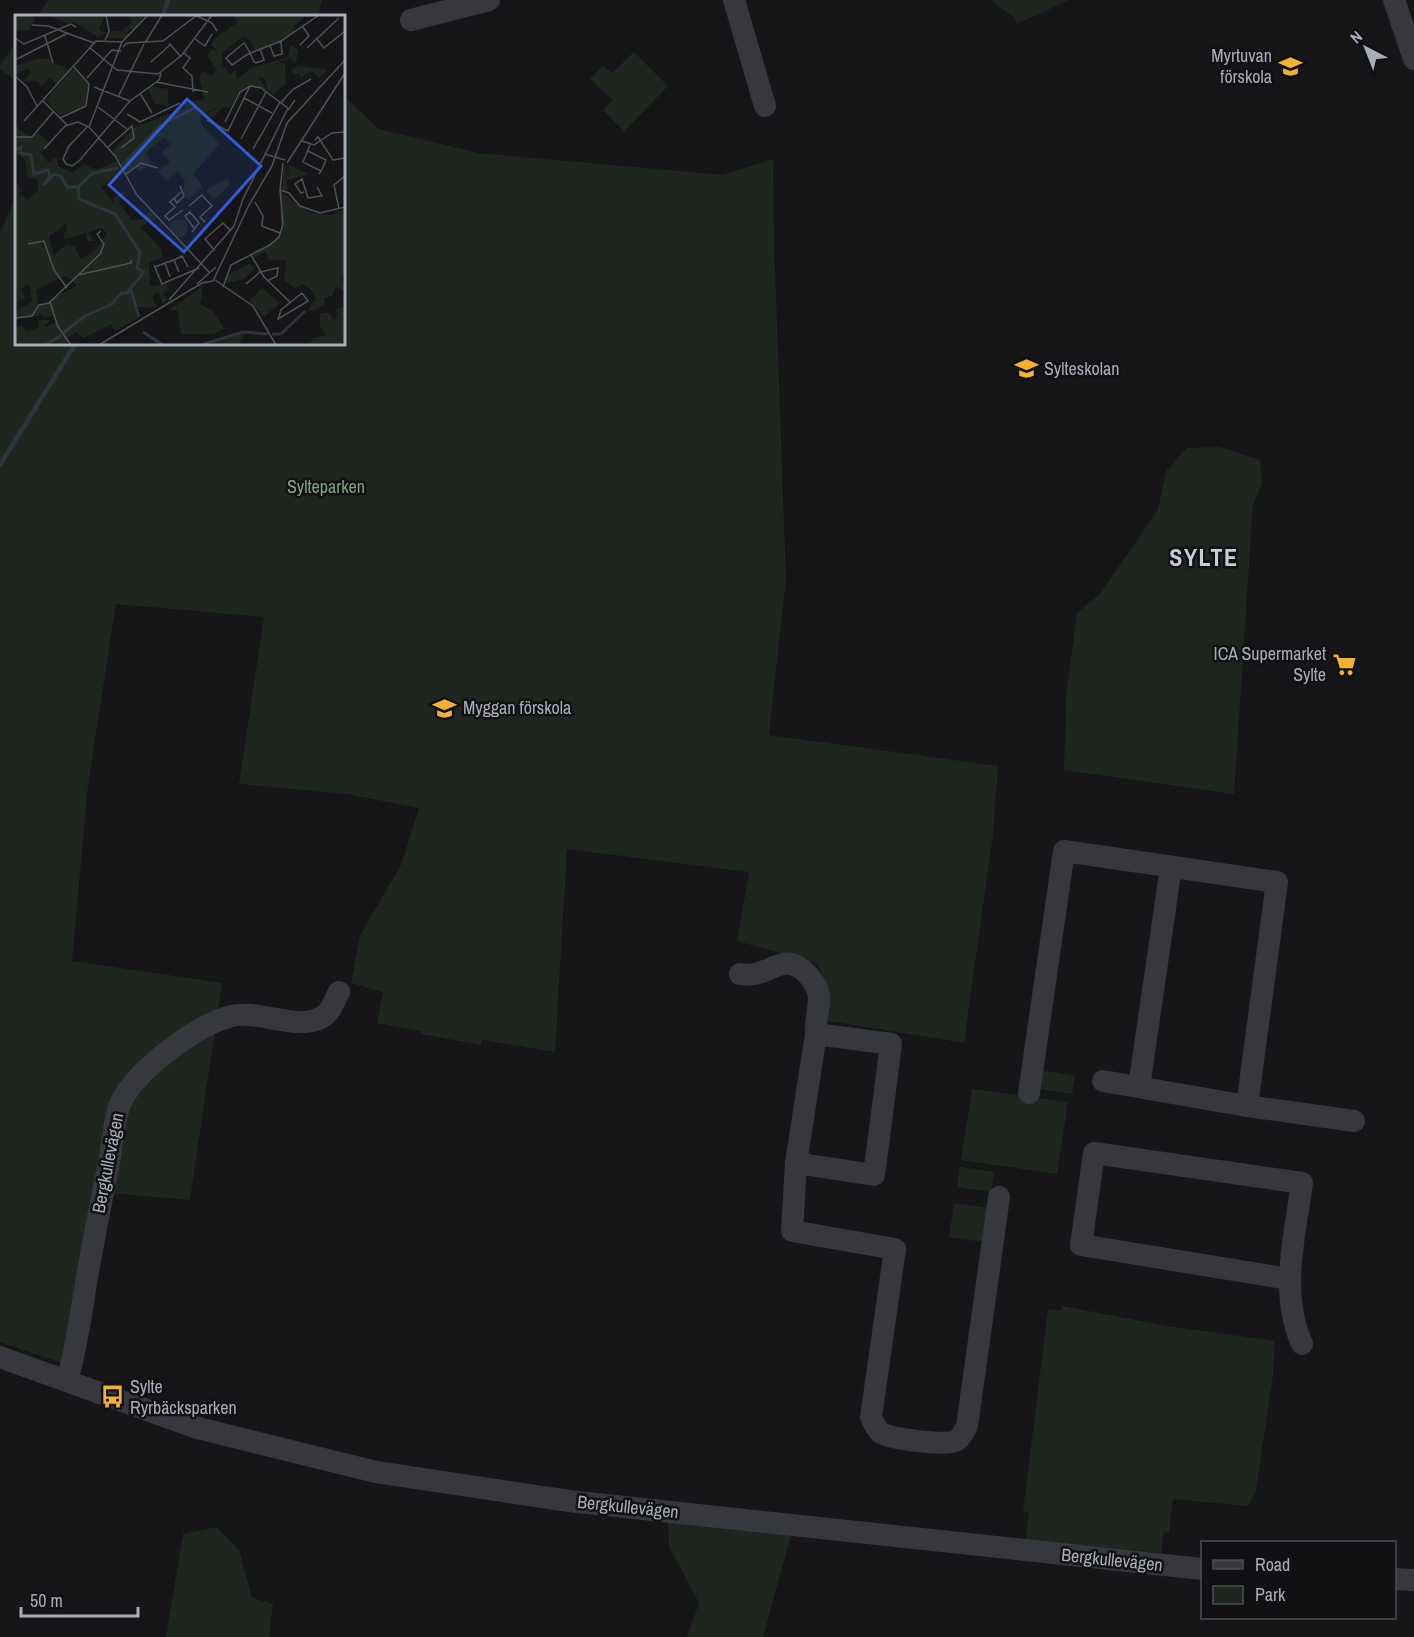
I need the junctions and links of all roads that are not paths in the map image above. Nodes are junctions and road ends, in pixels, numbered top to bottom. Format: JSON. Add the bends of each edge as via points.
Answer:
{"nodes":[{"id":1,"x":489,"y":0,"type":"edge"},
{"id":2,"x":735,"y":0,"type":"edge"},
{"id":3,"x":1394,"y":0,"type":"edge"},
{"id":4,"x":411,"y":20,"type":"dead end"},
{"id":5,"x":1414,"y":59,"type":"edge"},
{"id":6,"x":765,"y":106,"type":"dead end"},
{"id":7,"x":1171,"y":867,"type":"junction"},
{"id":8,"x":740,"y":974,"type":"dead end"},
{"id":9,"x":339,"y":992,"type":"dead end"},
{"id":10,"x":816,"y":1034,"type":"junction"},
{"id":11,"x":1103,"y":1081,"type":"dead end"},
{"id":12,"x":1139,"y":1087,"type":"junction"},
{"id":13,"x":1029,"y":1094,"type":"dead end"},
{"id":14,"x":1246,"y":1106,"type":"junction"},
{"id":15,"x":1354,"y":1121,"type":"dead end"},
{"id":16,"x":796,"y":1162,"type":"junction"},
{"id":17,"x":999,"y":1197,"type":"dead end"},
{"id":18,"x":1289,"y":1279,"type":"junction"},
{"id":19,"x":1302,"y":1344,"type":"dead end"},
{"id":20,"x":0,"y":1357,"type":"edge"},
{"id":21,"x":67,"y":1381,"type":"junction"},
{"id":22,"x":1201,"y":1569,"type":"edge"},
{"id":23,"x":1396,"y":1579,"type":"edge"},
{"id":24,"x":1414,"y":1580,"type":"edge"}],
"edges":[{"from":1,"to":4,"type":"street"},
{"from":2,"to":6,"type":"street"},
{"from":3,"to":5,"type":"street"},
{"from":7,"to":12,"type":"street"},
{"from":7,"to":13,"type":"street","via":[[1064,851]]},
{"from":7,"to":14,"type":"street","via":[[1277,882]]},
{"from":8,"to":10,"type":"street","via":[[764,972],[790,962],[802,968],[820,994]]},
{"from":9,"to":21,"type":"street","name":"Bergkullevägen","via":[[331,1010],[307,1023],[251,1015],[234,1015],[213,1023],[156,1060],[121,1101]]},
{"from":10,"to":16,"type":"street"},
{"from":10,"to":16,"type":"street","via":[[891,1044],[874,1175]]},
{"from":11,"to":12,"type":"street"},
{"from":12,"to":14,"type":"street"},
{"from":14,"to":15,"type":"street"},
{"from":16,"to":17,"type":"street","via":[[792,1231],[896,1249],[871,1417],[881,1433],[891,1436],[944,1444],[963,1436]]},
{"from":18,"to":18,"type":"street","via":[[1081,1245],[1094,1153],[1302,1183]]},
{"from":18,"to":19,"type":"street","via":[[1296,1330]]},
{"from":20,"to":21,"type":"street","name":"Bergkullevägen"},
{"from":21,"to":22,"type":"street","name":"Bergkullevägen","via":[[194,1427],[376,1472],[569,1501]]},
{"from":23,"to":24,"type":"street"}]}
